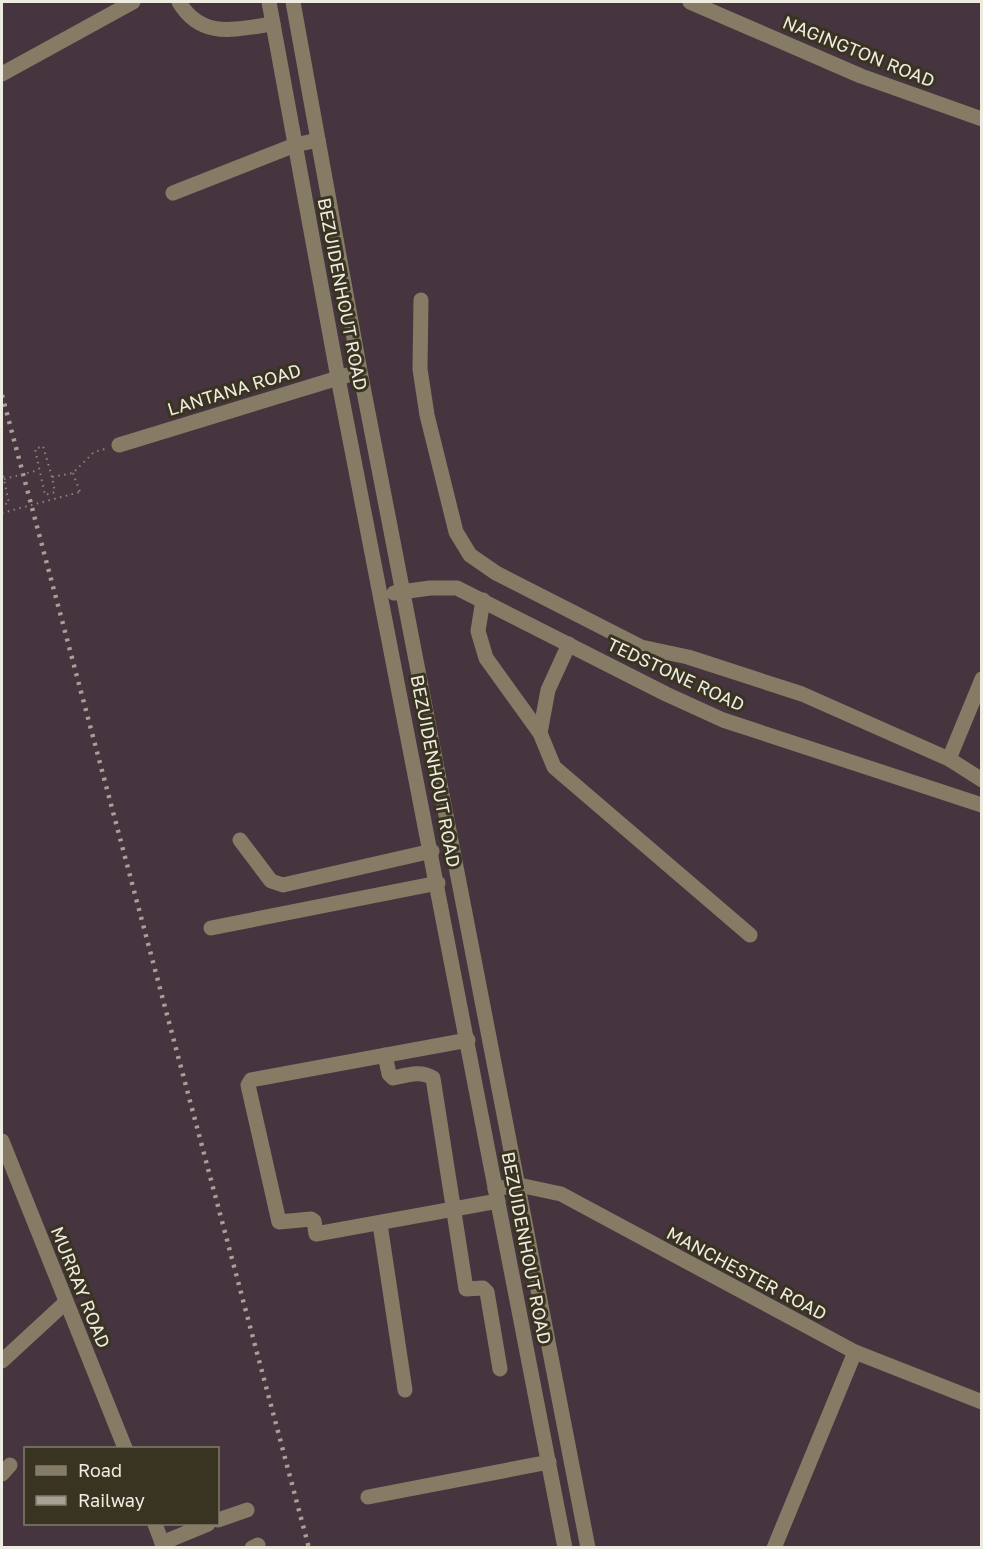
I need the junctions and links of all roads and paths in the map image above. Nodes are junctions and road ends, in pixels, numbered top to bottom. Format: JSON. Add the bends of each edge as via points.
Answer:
{"nodes":[{"id":1,"x":133,"y":2,"type":"edge"},
{"id":2,"x":180,"y":2,"type":"edge"},
{"id":3,"x":269,"y":2,"type":"edge"},
{"id":4,"x":293,"y":2,"type":"edge"},
{"id":5,"x":690,"y":2,"type":"edge"},
{"id":6,"x":273,"y":24,"type":"junction"},
{"id":7,"x":2,"y":74,"type":"edge"},
{"id":8,"x":981,"y":119,"type":"edge"},
{"id":9,"x":318,"y":140,"type":"junction"},
{"id":10,"x":295,"y":145,"type":"junction"},
{"id":11,"x":173,"y":193,"type":"dead end"},
{"id":12,"x":421,"y":300,"type":"dead end"},
{"id":13,"x":360,"y":371,"type":"junction"},
{"id":14,"x":339,"y":378,"type":"junction"},
{"id":15,"x":119,"y":445,"type":"joint"},
{"id":16,"x":2,"y":470,"type":"edge"},
{"id":17,"x":39,"y":470,"type":"junction"},
{"id":18,"x":73,"y":473,"type":"junction"},
{"id":19,"x":52,"y":477,"type":"junction"},
{"id":20,"x":4,"y":479,"type":"junction"},
{"id":21,"x":2,"y":505,"type":"edge"},
{"id":22,"x":2,"y":513,"type":"edge"},
{"id":23,"x":391,"y":531,"type":"junction"},
{"id":24,"x":370,"y":535,"type":"junction"},
{"id":25,"x":403,"y":592,"type":"junction"},
{"id":26,"x":382,"y":595,"type":"junction"},
{"id":27,"x":483,"y":600,"type":"junction"},
{"id":28,"x":569,"y":644,"type":"junction"},
{"id":29,"x":981,"y":679,"type":"edge"},
{"id":30,"x":540,"y":733,"type":"junction"},
{"id":31,"x":949,"y":759,"type":"junction"},
{"id":32,"x":981,"y":780,"type":"edge"},
{"id":33,"x":981,"y":805,"type":"edge"},
{"id":34,"x":240,"y":840,"type":"dead end"},
{"id":35,"x":451,"y":842,"type":"junction"},
{"id":36,"x":431,"y":848,"type":"junction"},
{"id":37,"x":438,"y":883,"type":"junction"},
{"id":38,"x":211,"y":928,"type":"dead end"},
{"id":39,"x":750,"y":935,"type":"dead end"},
{"id":40,"x":487,"y":1026,"type":"junction"},
{"id":41,"x":467,"y":1035,"type":"junction"},
{"id":42,"x":385,"y":1055,"type":"junction"},
{"id":43,"x":2,"y":1141,"type":"edge"},
{"id":44,"x":519,"y":1185,"type":"junction"},
{"id":45,"x":496,"y":1195,"type":"junction"},
{"id":46,"x":455,"y":1208,"type":"junction"},
{"id":47,"x":380,"y":1224,"type":"junction"},
{"id":48,"x":66,"y":1302,"type":"junction"},
{"id":49,"x":855,"y":1352,"type":"junction"},
{"id":50,"x":2,"y":1361,"type":"edge"},
{"id":51,"x":500,"y":1369,"type":"dead end"},
{"id":52,"x":405,"y":1390,"type":"dead end"},
{"id":53,"x":981,"y":1402,"type":"edge"},
{"id":54,"x":124,"y":1447,"type":"edge"},
{"id":55,"x":569,"y":1450,"type":"junction"},
{"id":56,"x":548,"y":1458,"type":"junction"},
{"id":57,"x":368,"y":1497,"type":"dead end"},
{"id":58,"x":247,"y":1510,"type":"dead end"},
{"id":59,"x":219,"y":1520,"type":"edge"},
{"id":60,"x":154,"y":1525,"type":"edge"},
{"id":61,"x":206,"y":1525,"type":"edge"},
{"id":62,"x":163,"y":1545,"type":"edge"},
{"id":63,"x":565,"y":1548,"type":"edge"},
{"id":64,"x":588,"y":1548,"type":"edge"},
{"id":65,"x":774,"y":1548,"type":"edge"}],
"edges":[{"from":1,"to":7,"type":"street"},
{"from":2,"to":6,"type":"street","via":[[192,20],[222,30]]},
{"from":3,"to":6,"type":"street","name":"BEZUIDENHOUT ROAD"},
{"from":4,"to":9,"type":"street","name":"BEZUIDENHOUT ROAD"},
{"from":5,"to":8,"type":"street","name":"NAGINGTON ROAD","via":[[861,76]]},
{"from":6,"to":10,"type":"street","name":"BEZUIDENHOUT ROAD"},
{"from":9,"to":10,"type":"street"},
{"from":9,"to":13,"type":"street","name":"BEZUIDENHOUT ROAD"},
{"from":10,"to":11,"type":"street"},
{"from":10,"to":14,"type":"street","name":"BEZUIDENHOUT ROAD"},
{"from":12,"to":31,"type":"street","via":[[420,369],[427,415],[456,532],[470,555],[496,573],[641,646],[802,694]]},
{"from":13,"to":14,"type":"street","name":"LANTANA ROAD"},
{"from":13,"to":23,"type":"street","name":"BEZUIDENHOUT ROAD"},
{"from":14,"to":15,"type":"street","name":"LANTANA ROAD"},
{"from":14,"to":24,"type":"street","name":"BEZUIDENHOUT ROAD"},
{"from":15,"to":18,"type":"path","via":[[94,453]]},
{"from":16,"to":20,"type":"path"},
{"from":17,"to":19,"type":"path","via":[[45,495],[55,492]]},
{"from":17,"to":19,"type":"path","via":[[35,449],[43,446]]},
{"from":17,"to":20,"type":"path","bridge":true},
{"from":18,"to":19,"type":"path"},
{"from":18,"to":22,"type":"path","bridge":true,"via":[[80,492]]},
{"from":20,"to":21,"type":"path","via":[[9,504]]},
{"from":23,"to":24,"type":"street"},
{"from":23,"to":25,"type":"street","name":"BEZUIDENHOUT ROAD"},
{"from":24,"to":26,"type":"street","name":"BEZUIDENHOUT ROAD"},
{"from":25,"to":26,"type":"street","name":"TEDSTONE ROAD"},
{"from":25,"to":27,"type":"street","name":"TEDSTONE ROAD","via":[[457,588]]},
{"from":25,"to":35,"type":"street","name":"BEZUIDENHOUT ROAD"},
{"from":26,"to":36,"type":"street","name":"BEZUIDENHOUT ROAD"},
{"from":27,"to":28,"type":"street","name":"TEDSTONE ROAD"},
{"from":27,"to":30,"type":"street","via":[[478,631],[486,658]]},
{"from":28,"to":30,"type":"street","via":[[548,690]]},
{"from":28,"to":33,"type":"street","name":"TEDSTONE ROAD","via":[[723,720]]},
{"from":29,"to":31,"type":"street"},
{"from":30,"to":39,"type":"street","via":[[554,767]]},
{"from":31,"to":32,"type":"street"},
{"from":34,"to":36,"type":"street","via":[[271,880],[283,885]]},
{"from":35,"to":36,"type":"street"},
{"from":35,"to":40,"type":"street","name":"BEZUIDENHOUT ROAD"},
{"from":36,"to":37,"type":"street","name":"BEZUIDENHOUT ROAD"},
{"from":37,"to":38,"type":"street"},
{"from":37,"to":41,"type":"street","name":"BEZUIDENHOUT ROAD"},
{"from":40,"to":41,"type":"street"},
{"from":40,"to":44,"type":"street","name":"BEZUIDENHOUT ROAD"},
{"from":41,"to":42,"type":"street"},
{"from":41,"to":45,"type":"street","name":"BEZUIDENHOUT ROAD"},
{"from":42,"to":46,"type":"street","via":[[393,1078],[427,1073],[433,1078]]},
{"from":42,"to":47,"type":"street","name":"MANCHESTER ROAD","via":[[251,1080],[248,1085],[279,1222],[310,1219],[316,1234]]},
{"from":43,"to":48,"type":"street","name":"MURRAY ROAD"},
{"from":44,"to":45,"type":"street","name":"MANCHESTER ROAD"},
{"from":44,"to":49,"type":"street","name":"MANCHESTER ROAD","via":[[561,1194]]},
{"from":44,"to":55,"type":"street","name":"BEZUIDENHOUT ROAD"},
{"from":45,"to":46,"type":"street","name":"MANCHESTER ROAD"},
{"from":45,"to":56,"type":"street","name":"BEZUIDENHOUT ROAD"},
{"from":46,"to":47,"type":"street","name":"MANCHESTER ROAD"},
{"from":46,"to":51,"type":"street","via":[[466,1289],[483,1288],[486,1292]]},
{"from":47,"to":52,"type":"street"},
{"from":48,"to":50,"type":"street"},
{"from":48,"to":54,"type":"street","name":"MURRAY ROAD"},
{"from":49,"to":53,"type":"street","name":"MANCHESTER ROAD"},
{"from":49,"to":65,"type":"street"},
{"from":55,"to":56,"type":"street"},
{"from":55,"to":64,"type":"street","name":"BEZUIDENHOUT ROAD"},
{"from":56,"to":57,"type":"street"},
{"from":56,"to":63,"type":"street","name":"BEZUIDENHOUT ROAD"},
{"from":58,"to":59,"type":"street"},
{"from":60,"to":62,"type":"street"},
{"from":61,"to":62,"type":"street"}]}
